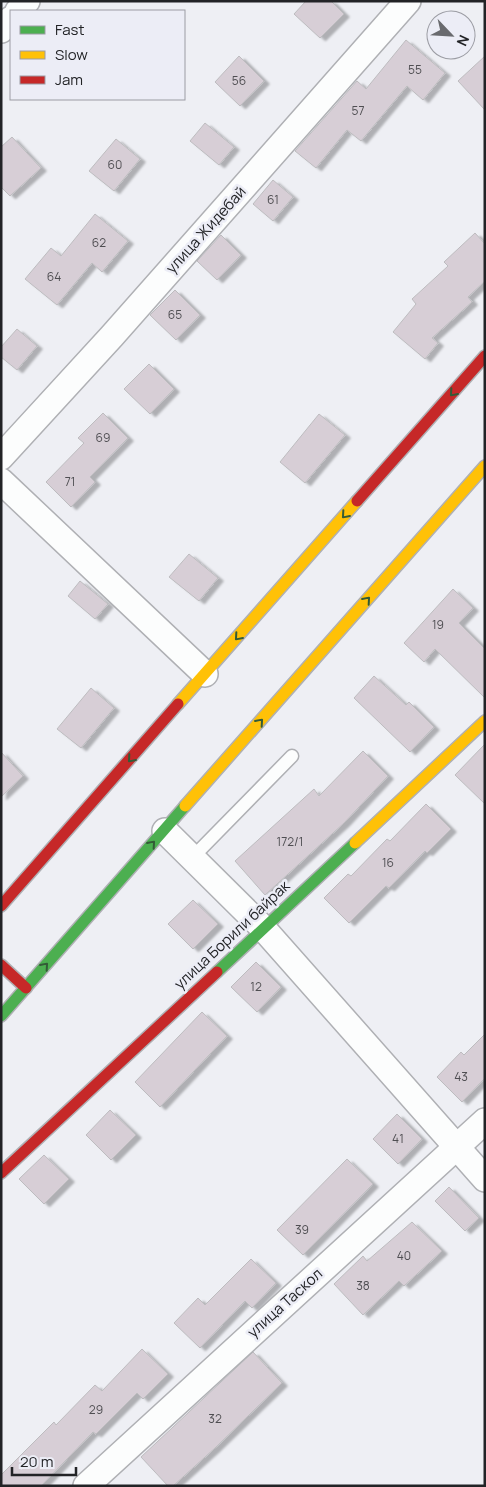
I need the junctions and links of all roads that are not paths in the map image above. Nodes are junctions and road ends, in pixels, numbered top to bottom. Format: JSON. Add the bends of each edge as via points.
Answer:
{"nodes":[{"id":1,"x":408,"y":1,"type":"edge"},
{"id":2,"x":10,"y":20,"type":"edge"},
{"id":3,"x":1,"y":30,"type":"edge"},
{"id":4,"x":485,"y":356,"type":"edge"},
{"id":5,"x":1,"y":457,"type":"edge"},
{"id":6,"x":485,"y":466,"type":"edge"},
{"id":7,"x":1,"y":481,"type":"edge"},
{"id":8,"x":205,"y":674,"type":"junction"},
{"id":9,"x":485,"y":721,"type":"edge"},
{"id":10,"x":292,"y":756,"type":"dead end"},
{"id":11,"x":165,"y":830,"type":"junction"},
{"id":12,"x":192,"y":858,"type":"junction"},
{"id":13,"x":1,"y":906,"type":"edge"},
{"id":14,"x":262,"y":927,"type":"junction"},
{"id":15,"x":1,"y":965,"type":"edge"},
{"id":16,"x":26,"y":988,"type":"junction"},
{"id":17,"x":1,"y":1016,"type":"edge"},
{"id":18,"x":485,"y":1121,"type":"edge"},
{"id":19,"x":455,"y":1148,"type":"junction"},
{"id":20,"x":1,"y":1173,"type":"edge"},
{"id":21,"x":485,"y":1179,"type":"edge"},
{"id":22,"x":86,"y":1486,"type":"edge"}],
"edges":[{"from":1,"to":5,"type":"street","name":"улица Жидебай"},
{"from":2,"to":3,"type":"street"},
{"from":4,"to":8,"type":"main road","one_way":true},
{"from":11,"to":6,"type":"main road","one_way":true},
{"from":7,"to":8,"type":"street"},
{"from":8,"to":13,"type":"main road","one_way":true},
{"from":9,"to":14,"type":"main road","name":"улица Борили байрак"},
{"from":10,"to":12,"type":"lane"},
{"from":11,"to":12,"type":"street"},
{"from":16,"to":11,"type":"main road","one_way":true},
{"from":12,"to":14,"type":"street"},
{"from":14,"to":19,"type":"street"},
{"from":14,"to":20,"type":"main road","name":"улица Борили байрак"},
{"from":15,"to":16,"type":"main road"},
{"from":16,"to":17,"type":"main road"},
{"from":18,"to":19,"type":"street","name":"улица Таскол"},
{"from":19,"to":21,"type":"street"},
{"from":19,"to":22,"type":"street","name":"улица Таскол"}]}
